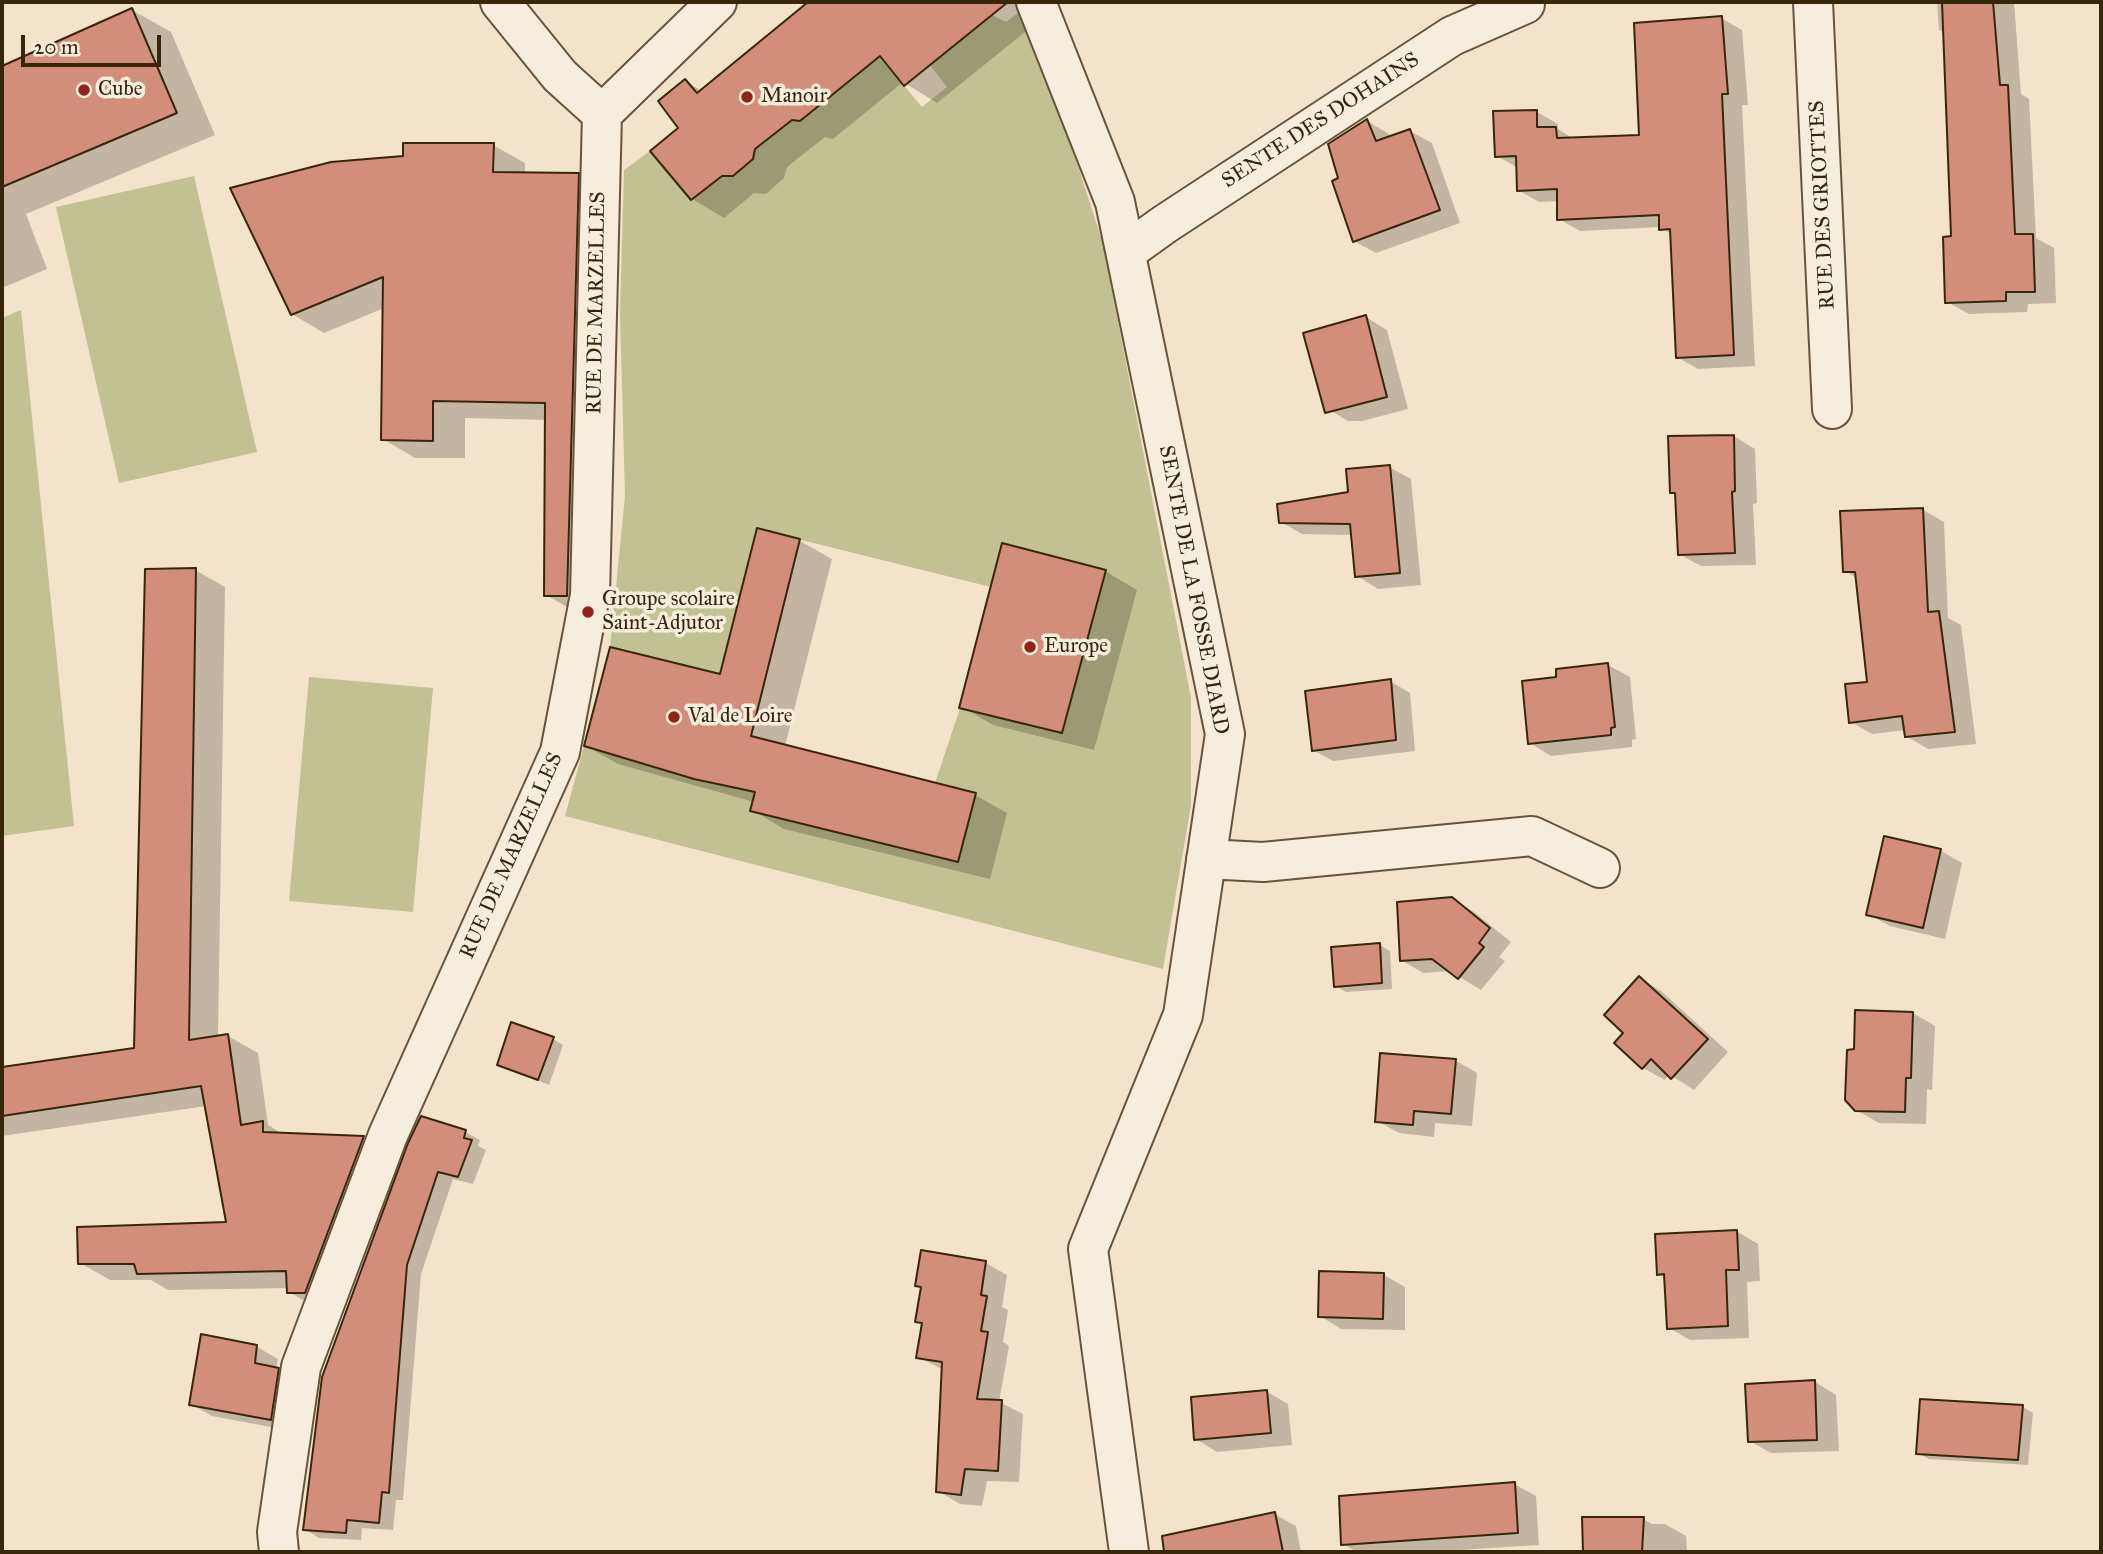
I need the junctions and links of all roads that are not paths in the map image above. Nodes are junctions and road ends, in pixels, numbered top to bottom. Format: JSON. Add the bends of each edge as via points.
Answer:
{"nodes":[{"id":1,"x":500,"y":2,"type":"edge"},
{"id":2,"x":717,"y":2,"type":"edge"},
{"id":3,"x":1036,"y":2,"type":"edge"},
{"id":4,"x":1813,"y":2,"type":"edge"},
{"id":5,"x":1525,"y":4,"type":"dead end"},
{"id":6,"x":602,"y":114,"type":"junction"},
{"id":7,"x":1126,"y":253,"type":"junction"},
{"id":8,"x":1832,"y":409,"type":"dead end"},
{"id":9,"x":1206,"y":859,"type":"junction"},
{"id":10,"x":1600,"y":868,"type":"dead end"},
{"id":11,"x":279,"y":1552,"type":"edge"},
{"id":12,"x":1129,"y":1552,"type":"edge"}],
"edges":[{"from":1,"to":6,"type":"street","via":[[560,76]]},
{"from":2,"to":6,"type":"street"},
{"from":3,"to":7,"type":"street","name":"SENTE DE LA FOSSE DIARD","via":[[1115,202]]},
{"from":4,"to":8,"type":"street","name":"RUE DES GRIOTTES"},
{"from":5,"to":7,"type":"street","name":"SENTE DES DOHAINS","via":[[1452,36]]},
{"from":6,"to":11,"type":"street","name":"RUE DE MARZELLES","via":[[590,595],[559,752],[388,1135],[301,1367],[277,1532]]},
{"from":7,"to":9,"type":"street","name":"SENTE DE LA FOSSE DIARD","via":[[1225,734]]},
{"from":9,"to":10,"type":"street","via":[[1263,862],[1532,836]]},
{"from":9,"to":12,"type":"street","name":"SENTE DE LA FOSSE DIARD","via":[[1183,1015],[1088,1249]]}]}
